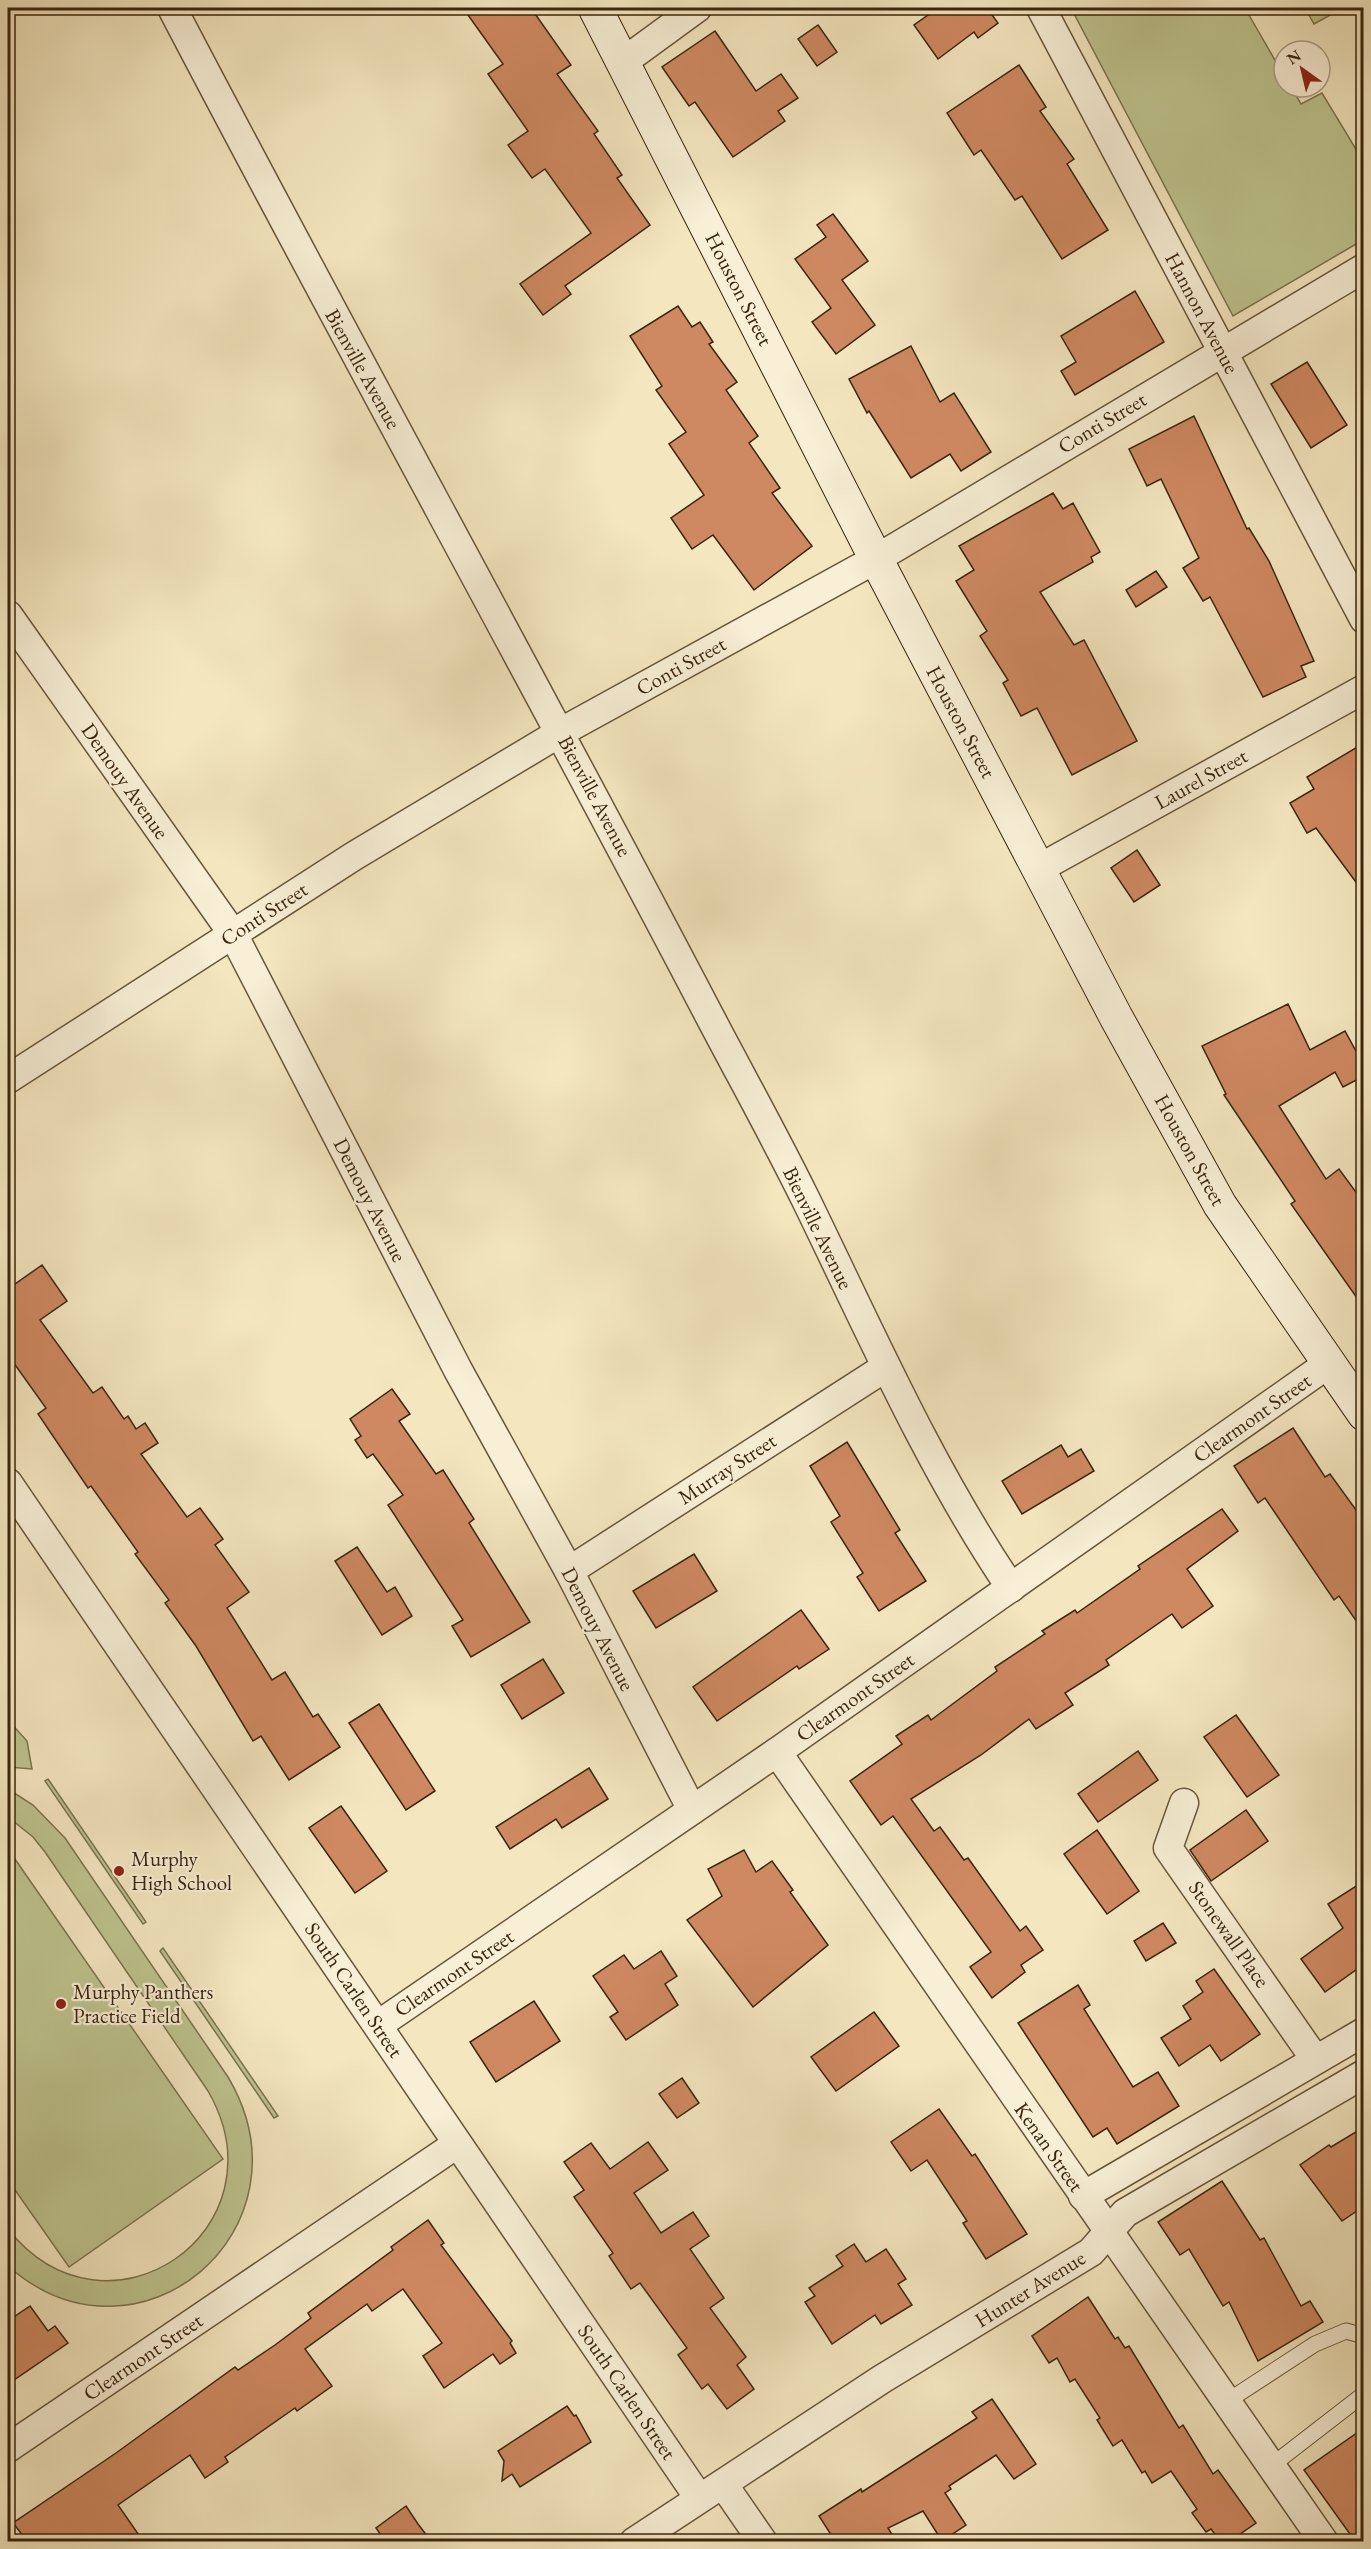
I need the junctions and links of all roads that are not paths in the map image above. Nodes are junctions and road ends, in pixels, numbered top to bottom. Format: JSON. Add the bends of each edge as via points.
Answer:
{"nodes":[{"id":1,"x":172,"y":8,"type":"edge"},
{"id":2,"x":595,"y":8,"type":"edge"},
{"id":3,"x":697,"y":8,"type":"edge"},
{"id":4,"x":1041,"y":8,"type":"edge"},
{"id":5,"x":623,"y":62,"type":"junction"},
{"id":6,"x":1364,"y":268,"type":"edge"},
{"id":7,"x":1222,"y":351,"type":"junction"},
{"id":8,"x":876,"y":559,"type":"junction"},
{"id":9,"x":8,"y":615,"type":"edge"},
{"id":10,"x":1364,"y":619,"type":"edge"},
{"id":11,"x":1364,"y":689,"type":"edge"},
{"id":12,"x":561,"y":732,"type":"junction"},
{"id":13,"x":1038,"y":869,"type":"junction"},
{"id":14,"x":233,"y":934,"type":"junction"},
{"id":15,"x":8,"y":1079,"type":"edge"},
{"id":16,"x":1328,"y":1364,"type":"junction"},
{"id":17,"x":886,"y":1367,"type":"junction"},
{"id":18,"x":1364,"y":1414,"type":"edge"},
{"id":19,"x":8,"y":1483,"type":"edge"},
{"id":20,"x":569,"y":1571,"type":"junction"},
{"id":21,"x":1011,"y":1587,"type":"junction"},
{"id":22,"x":777,"y":1752,"type":"junction"},
{"id":23,"x":1184,"y":1803,"type":"dead end"},
{"id":24,"x":692,"y":1810,"type":"junction"},
{"id":25,"x":378,"y":2025,"type":"junction"},
{"id":26,"x":1364,"y":2032,"type":"edge"},
{"id":27,"x":1315,"y":2059,"type":"junction"},
{"id":28,"x":1364,"y":2074,"type":"edge"},
{"id":29,"x":457,"y":2144,"type":"junction"},
{"id":30,"x":1083,"y":2196,"type":"junction"},
{"id":31,"x":1109,"y":2233,"type":"junction"},
{"id":32,"x":1364,"y":2336,"type":"edge"},
{"id":33,"x":1364,"y":2394,"type":"edge"},
{"id":34,"x":1226,"y":2402,"type":"junction"},
{"id":35,"x":8,"y":2448,"type":"edge"},
{"id":36,"x":1271,"y":2466,"type":"junction"},
{"id":37,"x":711,"y":2491,"type":"junction"},
{"id":38,"x":633,"y":2541,"type":"edge"},
{"id":39,"x":763,"y":2541,"type":"edge"},
{"id":40,"x":1324,"y":2541,"type":"edge"}],
"edges":[{"from":1,"to":12,"type":"street","name":"Bienville Avenue","via":[[330,310]]},
{"from":2,"to":5,"type":"street","name":"Houston Street"},
{"from":3,"to":5,"type":"street"},
{"from":4,"to":7,"type":"street","name":"Hannon Avenue"},
{"from":5,"to":8,"type":"street","name":"Houston Street"},
{"from":6,"to":7,"type":"street","name":"Conti Street"},
{"from":7,"to":8,"type":"street","name":"Conti Street"},
{"from":7,"to":10,"type":"street","name":"Hannon Avenue"},
{"from":8,"to":12,"type":"street","name":"Conti Street"},
{"from":8,"to":13,"type":"street","name":"Houston Street"},
{"from":9,"to":14,"type":"street","name":"Demouy Avenue"},
{"from":11,"to":13,"type":"street","name":"Laurel Street"},
{"from":12,"to":14,"type":"street","name":"Conti Street"},
{"from":12,"to":17,"type":"street","name":"Bienville Avenue","via":[[803,1194]]},
{"from":13,"to":16,"type":"street","name":"Houston Street","via":[[1220,1205]]},
{"from":14,"to":15,"type":"street","name":"Conti Street"},
{"from":14,"to":20,"type":"street","name":"Demouy Avenue","via":[[458,1370]]},
{"from":16,"to":18,"type":"street","name":"Houston Street"},
{"from":16,"to":21,"type":"street","name":"Clearmont Street"},
{"from":17,"to":20,"type":"street","name":"Murray Street"},
{"from":17,"to":21,"type":"street","name":"Bienville Avenue","via":[[976,1537]]},
{"from":19,"to":25,"type":"street","name":"South Carlen Street"},
{"from":20,"to":24,"type":"street","name":"Demouy Avenue"},
{"from":21,"to":22,"type":"street","name":"Clearmont Street"},
{"from":22,"to":24,"type":"street","name":"Clearmont Street"},
{"from":22,"to":30,"type":"street","name":"Kenan Street"},
{"from":23,"to":27,"type":"street","name":"Stonewall Place","via":[[1168,1848]]},
{"from":24,"to":25,"type":"street","name":"Clearmont Street"},
{"from":25,"to":29,"type":"street","name":"South Carlen Street"},
{"from":26,"to":27,"type":"street"},
{"from":27,"to":30,"type":"street"},
{"from":28,"to":31,"type":"street","name":"Hunter Avenue","via":[[1125,2213]]},
{"from":29,"to":35,"type":"street","name":"Clearmont Street"},
{"from":29,"to":37,"type":"street","name":"South Carlen Street"},
{"from":30,"to":31,"type":"street","name":"Kenan Street"},
{"from":31,"to":34,"type":"street","name":"Kenan Street"},
{"from":31,"to":37,"type":"street","name":"Hunter Avenue","via":[[1091,2252],[882,2379]]},
{"from":32,"to":34,"type":"lane","via":[[1346,2331],[1315,2344]]},
{"from":33,"to":36,"type":"lane"},
{"from":34,"to":36,"type":"street","name":"Kenan Street"},
{"from":36,"to":40,"type":"street","name":"Kenan Street"},
{"from":37,"to":38,"type":"street","name":"Hunter Avenue"},
{"from":37,"to":39,"type":"street","name":"South Carlen Street"}]}
